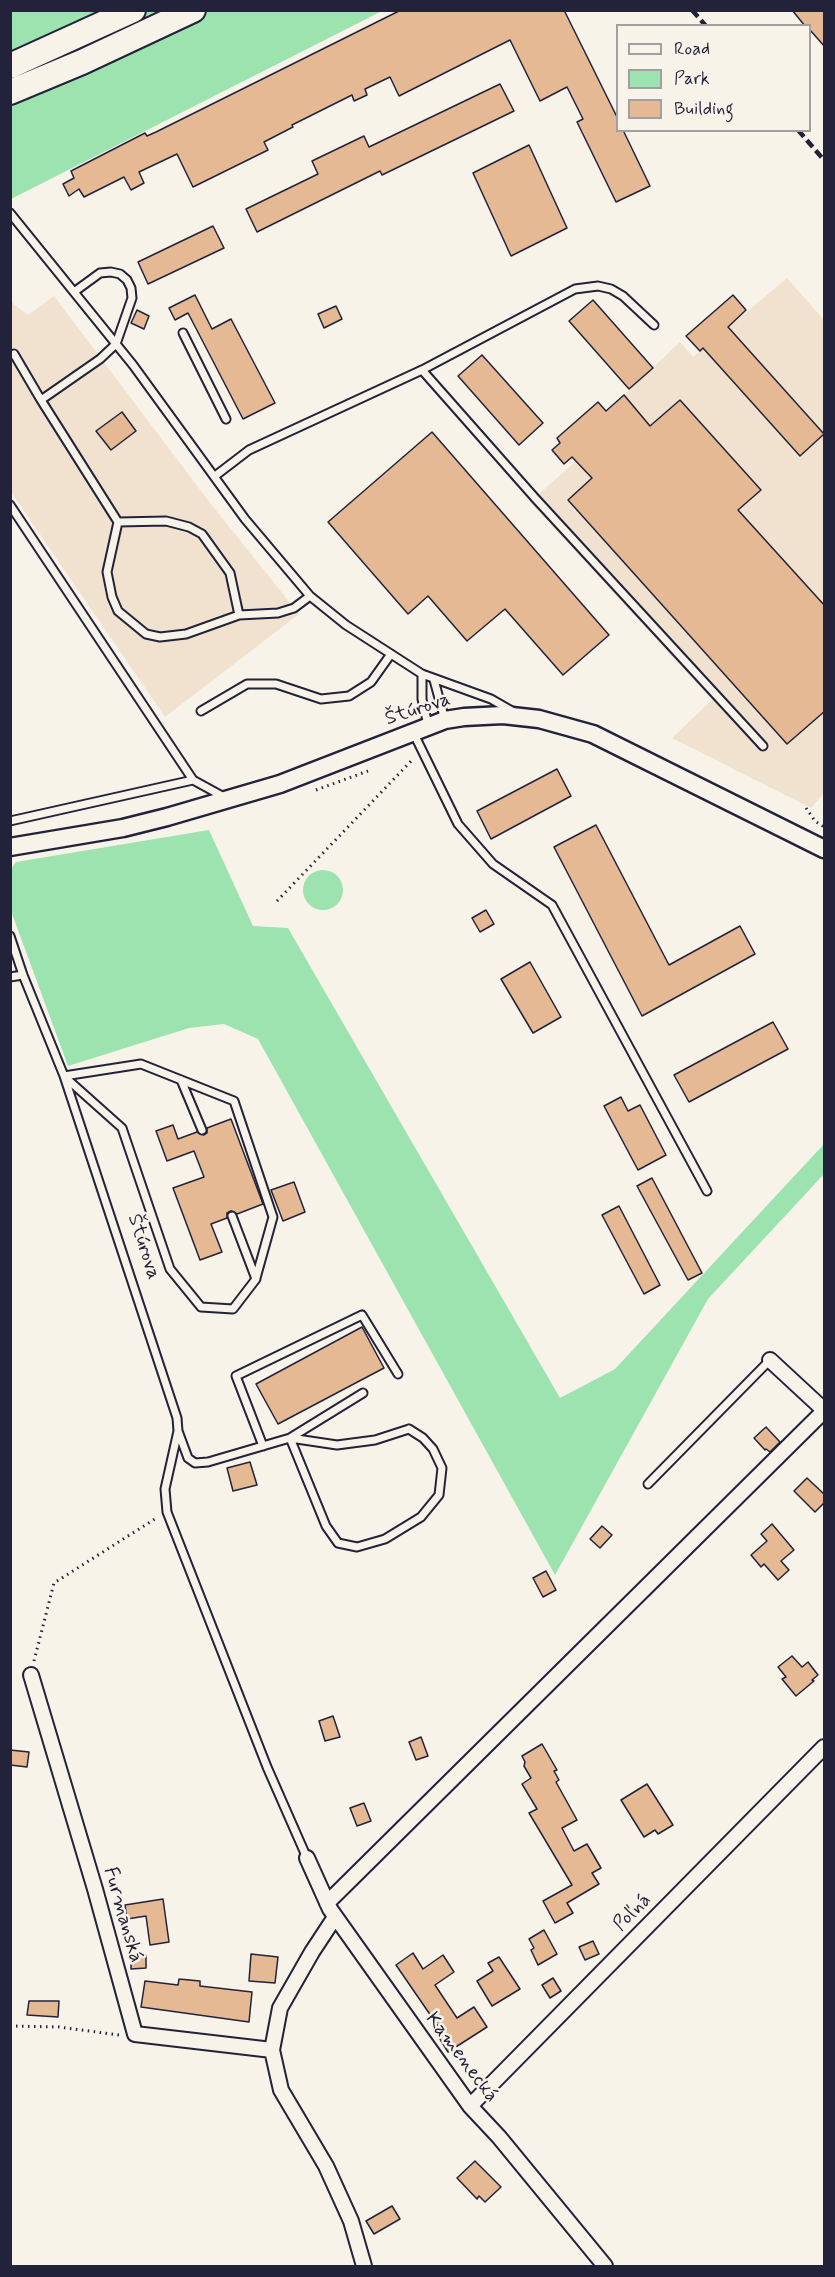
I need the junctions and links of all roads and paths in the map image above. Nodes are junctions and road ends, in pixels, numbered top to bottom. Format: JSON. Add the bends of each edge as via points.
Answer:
{"nodes":[{"id":1,"x":134,"y":10,"type":"edge"},
{"id":2,"x":193,"y":10,"type":"edge"},
{"id":3,"x":10,"y":66,"type":"edge"},
{"id":4,"x":10,"y":92,"type":"edge"},
{"id":5,"x":10,"y":213,"type":"edge"},
{"id":6,"x":74,"y":292,"type":"junction"},
{"id":7,"x":654,"y":326,"type":"dead end"},
{"id":8,"x":183,"y":333,"type":"dead end"},
{"id":9,"x":116,"y":344,"type":"junction"},
{"id":10,"x":14,"y":354,"type":"dead end"},
{"id":11,"x":422,"y":370,"type":"junction"},
{"id":12,"x":41,"y":400,"type":"junction"},
{"id":13,"x":226,"y":419,"type":"dead end"},
{"id":14,"x":215,"y":476,"type":"junction"},
{"id":15,"x":10,"y":506,"type":"edge"},
{"id":16,"x":118,"y":522,"type":"junction"},
{"id":17,"x":310,"y":596,"type":"junction"},
{"id":18,"x":239,"y":615,"type":"junction"},
{"id":19,"x":391,"y":654,"type":"junction"},
{"id":20,"x":422,"y":674,"type":"junction"},
{"id":21,"x":434,"y":680,"type":"junction"},
{"id":22,"x":201,"y":711,"type":"dead end"},
{"id":23,"x":520,"y":716,"type":"junction"},
{"id":24,"x":445,"y":720,"type":"junction"},
{"id":25,"x":420,"y":728,"type":"junction"},
{"id":26,"x":764,"y":746,"type":"dead end"},
{"id":27,"x":422,"y":750,"type":"junction"},
{"id":28,"x":368,"y":771,"type":"dead end"},
{"id":29,"x":193,"y":780,"type":"junction"},
{"id":30,"x":316,"y":790,"type":"dead end"},
{"id":31,"x":229,"y":800,"type":"junction"},
{"id":32,"x":806,"y":808,"type":"dead end"},
{"id":33,"x":10,"y":821,"type":"edge"},
{"id":34,"x":825,"y":827,"type":"edge"},
{"id":35,"x":10,"y":846,"type":"edge"},
{"id":36,"x":825,"y":849,"type":"edge"},
{"id":37,"x":278,"y":901,"type":"dead end"},
{"id":38,"x":10,"y":936,"type":"edge"},
{"id":39,"x":23,"y":975,"type":"junction"},
{"id":40,"x":10,"y":977,"type":"edge"},
{"id":41,"x":64,"y":1076,"type":"junction"},
{"id":42,"x":181,"y":1080,"type":"junction"},
{"id":43,"x":202,"y":1130,"type":"dead end"},
{"id":44,"x":707,"y":1191,"type":"dead end"},
{"id":45,"x":232,"y":1216,"type":"dead end"},
{"id":46,"x":256,"y":1279,"type":"junction"},
{"id":47,"x":770,"y":1360,"type":"joint"},
{"id":48,"x":398,"y":1374,"type":"dead end"},
{"id":49,"x":363,"y":1393,"type":"dead end"},
{"id":50,"x":825,"y":1411,"type":"edge"},
{"id":51,"x":178,"y":1431,"type":"junction"},
{"id":52,"x":290,"y":1438,"type":"junction"},
{"id":53,"x":263,"y":1446,"type":"junction"},
{"id":54,"x":648,"y":1484,"type":"dead end"},
{"id":55,"x":166,"y":1512,"type":"junction"},
{"id":56,"x":31,"y":1675,"type":"joint"},
{"id":57,"x":825,"y":1748,"type":"edge"},
{"id":58,"x":307,"y":1858,"type":"joint"},
{"id":59,"x":327,"y":1903,"type":"junction"},
{"id":60,"x":335,"y":1917,"type":"junction"},
{"id":61,"x":10,"y":2026,"type":"edge"},
{"id":62,"x":135,"y":2034,"type":"junction"},
{"id":63,"x":272,"y":2050,"type":"junction"},
{"id":64,"x":470,"y":2106,"type":"junction"},
{"id":65,"x":364,"y":2266,"type":"edge"},
{"id":66,"x":605,"y":2266,"type":"edge"}],
"edges":[{"from":1,"to":3,"type":"highway"},
{"from":2,"to":4,"type":"highway"},
{"from":5,"to":6,"type":"lane"},
{"from":6,"to":9,"type":"lane"},
{"from":6,"to":9,"type":"lane","via":[[100,273],[120,274],[127,280],[132,298]]},
{"from":7,"to":11,"type":"lane","via":[[623,296],[598,286],[575,289]]},
{"from":8,"to":13,"type":"lane"},
{"from":9,"to":12,"type":"lane","via":[[100,360]]},
{"from":9,"to":14,"type":"lane"},
{"from":10,"to":12,"type":"lane"},
{"from":11,"to":14,"type":"lane","via":[[249,450]]},
{"from":11,"to":26,"type":"lane"},
{"from":12,"to":16,"type":"lane"},
{"from":14,"to":17,"type":"lane","via":[[245,519]]},
{"from":15,"to":29,"type":"lane"},
{"from":16,"to":18,"type":"lane","via":[[166,521],[202,534],[230,573]]},
{"from":16,"to":18,"type":"lane","via":[[107,572],[112,597],[118,611],[146,634],[186,634]]},
{"from":17,"to":18,"type":"lane","via":[[294,608],[278,613]]},
{"from":17,"to":19,"type":"lane"},
{"from":19,"to":20,"type":"lane"},
{"from":19,"to":22,"type":"lane","via":[[371,682],[349,696],[321,699],[276,684],[247,684]]},
{"from":20,"to":21,"type":"lane"},
{"from":20,"to":25,"type":"lane"},
{"from":21,"to":23,"type":"lane","via":[[491,699]]},
{"from":21,"to":24,"type":"lane"},
{"from":23,"to":24,"type":"street","name":"Štúrova"},
{"from":23,"to":36,"type":"street","name":"Štúrova","via":[[593,734]]},
{"from":24,"to":25,"type":"street","name":"Štúrova"},
{"from":25,"to":27,"type":"lane"},
{"from":25,"to":31,"type":"street","name":"Štúrova","via":[[321,770]]},
{"from":27,"to":37,"type":"path"},
{"from":27,"to":44,"type":"lane","via":[[458,824],[493,864],[552,905]]},
{"from":28,"to":30,"type":"path"},
{"from":29,"to":31,"type":"lane"},
{"from":29,"to":33,"type":"lane"},
{"from":31,"to":35,"type":"street","name":"Štúrova","via":[[123,828]]},
{"from":32,"to":34,"type":"path"},
{"from":38,"to":39,"type":"lane","name":"Štúrova"},
{"from":39,"to":40,"type":"lane"},
{"from":39,"to":41,"type":"lane","name":"Štúrova"},
{"from":41,"to":42,"type":"lane","via":[[141,1064]]},
{"from":41,"to":46,"type":"lane","name":"Štúrova","via":[[122,1128],[170,1269],[201,1306],[233,1309]]},
{"from":41,"to":51,"type":"lane","name":"Štúrova","via":[[177,1418]]},
{"from":42,"to":43,"type":"lane"},
{"from":42,"to":46,"type":"lane","via":[[234,1101],[273,1217]]},
{"from":45,"to":46,"type":"lane"},
{"from":47,"to":50,"type":"street"},
{"from":47,"to":54,"type":"lane"},
{"from":48,"to":53,"type":"lane","via":[[362,1315],[236,1376]]},
{"from":49,"to":52,"type":"lane"},
{"from":50,"to":59,"type":"street"},
{"from":51,"to":53,"type":"lane","name":"Štúrova","via":[[188,1458],[195,1463]]},
{"from":51,"to":55,"type":"lane","via":[[165,1489]]},
{"from":52,"to":52,"type":"lane","via":[[337,1445],[375,1440],[409,1429],[423,1438],[438,1458],[442,1468],[439,1495],[421,1516],[385,1539],[357,1547],[338,1543],[326,1527]]},
{"from":52,"to":53,"type":"lane"},
{"from":55,"to":56,"type":"path","via":[[54,1583]]},
{"from":55,"to":58,"type":"lane"},
{"from":56,"to":62,"type":"street","name":"Furmanská"},
{"from":57,"to":64,"type":"street","name":"Poľná"},
{"from":58,"to":59,"type":"street","name":"Kamenecká"},
{"from":59,"to":60,"type":"street","name":"Kamenecká"},
{"from":60,"to":63,"type":"street","via":[[280,2008]]},
{"from":60,"to":64,"type":"street","name":"Kamenecká"},
{"from":61,"to":62,"type":"path","via":[[59,2027],[130,2037]]},
{"from":62,"to":63,"type":"street"},
{"from":63,"to":65,"type":"street","via":[[281,2090],[330,2174],[351,2221]]},
{"from":64,"to":66,"type":"street","name":"Kamenecká"}]}
